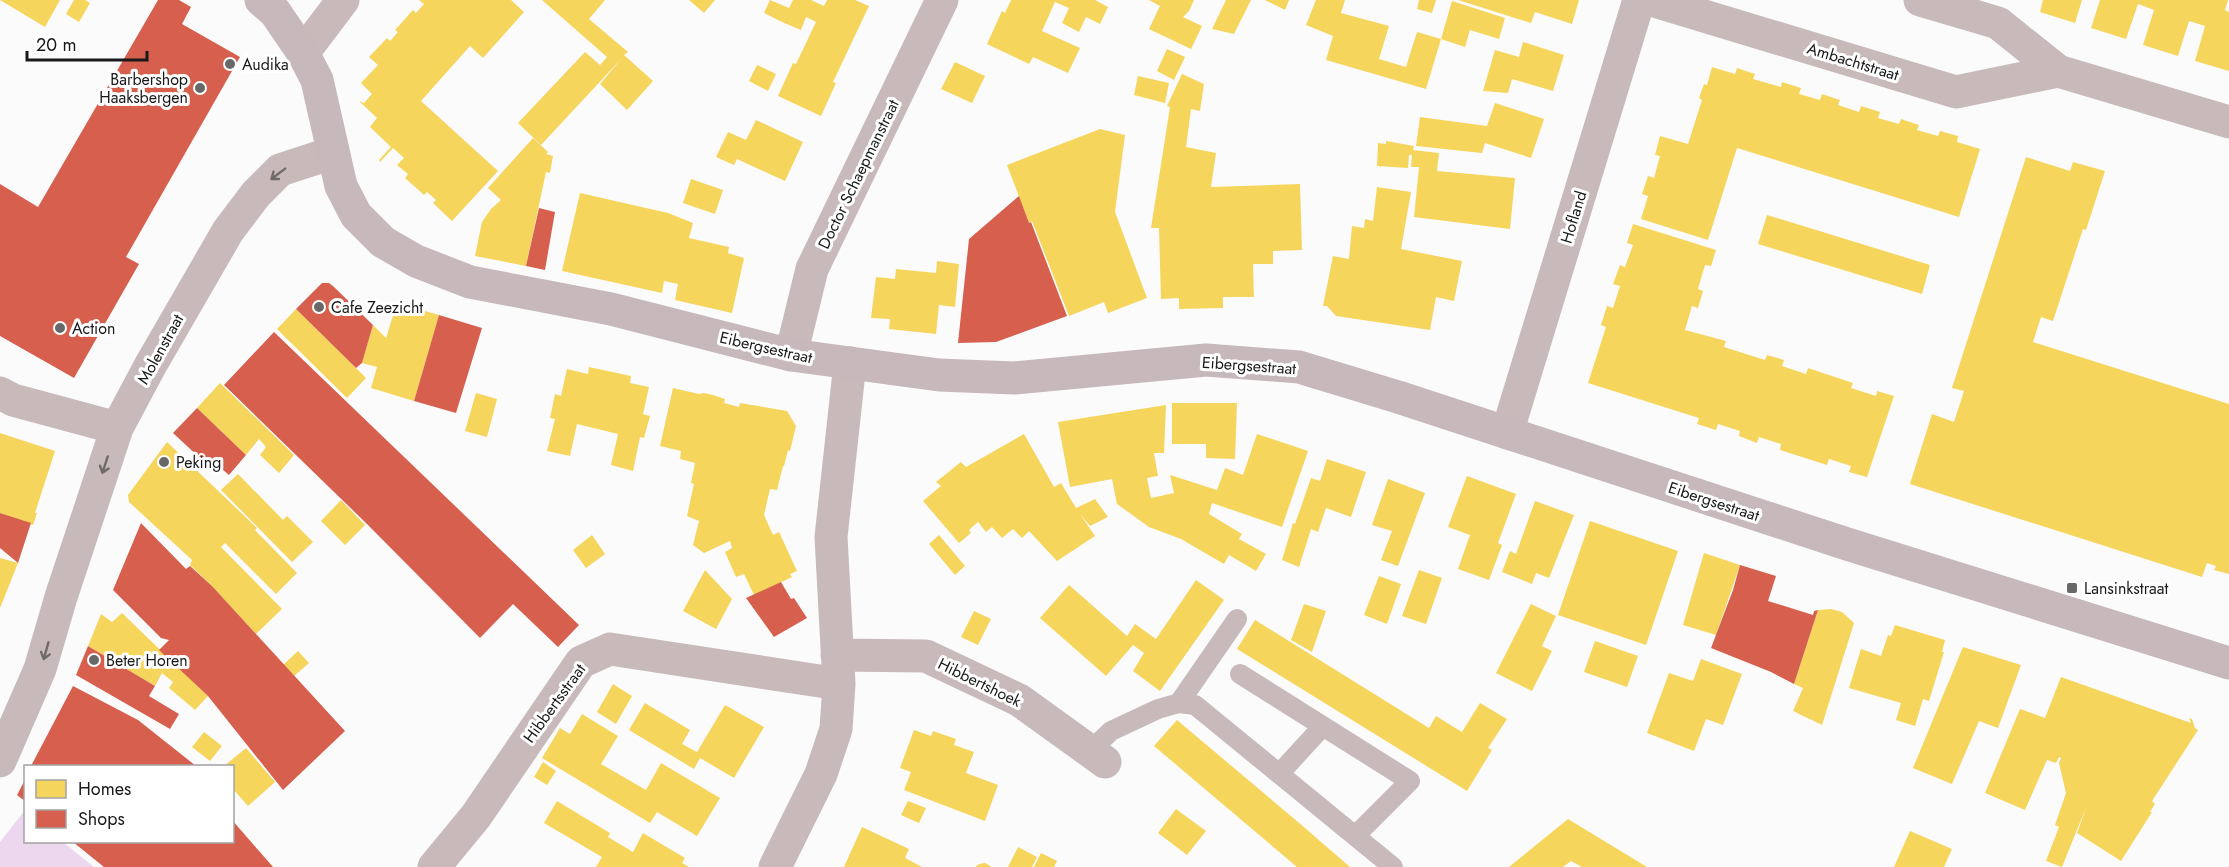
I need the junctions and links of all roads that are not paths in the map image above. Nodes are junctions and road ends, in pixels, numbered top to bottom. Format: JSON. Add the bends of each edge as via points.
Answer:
{"nodes":[{"id":1,"x":261,"y":0,"type":"edge"},
{"id":2,"x":343,"y":0,"type":"edge"},
{"id":3,"x":942,"y":0,"type":"edge"},
{"id":4,"x":1640,"y":0,"type":"edge"},
{"id":5,"x":1651,"y":0,"type":"edge"},
{"id":6,"x":1920,"y":0,"type":"edge"},
{"id":7,"x":2001,"y":12,"type":"edge"},
{"id":8,"x":303,"y":53,"type":"junction"},
{"id":9,"x":2058,"y":71,"type":"junction"},
{"id":10,"x":2229,"y":123,"type":"edge"},
{"id":11,"x":332,"y":153,"type":"junction"},
{"id":12,"x":791,"y":355,"type":"junction"},
{"id":13,"x":850,"y":363,"type":"junction"},
{"id":14,"x":0,"y":393,"type":"edge"},
{"id":15,"x":117,"y":428,"type":"junction"},
{"id":16,"x":1507,"y":433,"type":"junction"},
{"id":17,"x":1237,"y":619,"type":"dead end"},
{"id":18,"x":2229,"y":663,"type":"edge"},
{"id":19,"x":838,"y":669,"type":"junction"},
{"id":20,"x":1240,"y":674,"type":"dead end"},
{"id":21,"x":1179,"y":703,"type":"junction"},
{"id":22,"x":1323,"y":726,"type":"junction"},
{"id":23,"x":1097,"y":757,"type":"joint"},
{"id":24,"x":0,"y":760,"type":"edge"},
{"id":25,"x":1279,"y":774,"type":"junction"},
{"id":26,"x":1355,"y":836,"type":"junction"},
{"id":27,"x":434,"y":867,"type":"edge"},
{"id":28,"x":775,"y":867,"type":"edge"},
{"id":29,"x":1393,"y":867,"type":"edge"}],
"edges":[{"from":1,"to":8,"type":"main road","via":[[275,12]]},
{"from":2,"to":8,"type":"street"},
{"from":3,"to":12,"type":"street","name":"Doctor Schaepmanstraat","via":[[812,269]]},
{"from":4,"to":16,"type":"street","name":"Hofland"},
{"from":5,"to":9,"type":"street","name":"Ambachtstraat","via":[[1956,92]]},
{"from":6,"to":7,"type":"street","name":"Ambachtstraat"},
{"from":7,"to":9,"type":"street","name":"Ambachtstraat"},
{"from":8,"to":11,"type":"main road","via":[[316,80]]},
{"from":9,"to":10,"type":"street","name":"Ambachtstraat"},
{"from":11,"to":12,"type":"main road","name":"Eibergsestraat","via":[[341,186],[356,215],[383,242],[416,261],[470,282],[611,309]]},
{"from":11,"to":15,"type":"street","name":"Molenstraat","one_way":true,"via":[[280,170],[256,194],[228,231]]},
{"from":12,"to":13,"type":"main road","name":"Eibergsestraat"},
{"from":13,"to":16,"type":"main road","name":"Eibergsestraat","via":[[939,375],[1014,378],[1206,360],[1299,367]]},
{"from":13,"to":19,"type":"street","via":[[831,537]]},
{"from":14,"to":15,"type":"street"},
{"from":15,"to":24,"type":"street","name":"Molenstraat","one_way":true,"via":[[40,669]]},
{"from":16,"to":18,"type":"main road","name":"Eibergsestraat"},
{"from":17,"to":21,"type":"lane"},
{"from":19,"to":23,"type":"street","name":"Hibbertshoek","via":[[926,656],[1019,700]]},
{"from":19,"to":27,"type":"street","name":"Hibbertsstraat","via":[[610,650],[581,662],[476,816]]},
{"from":19,"to":28,"type":"street","via":[[836,729],[821,774]]},
{"from":20,"to":22,"type":"lane"},
{"from":21,"to":23,"type":"lane","via":[[1112,731]]},
{"from":21,"to":25,"type":"lane","via":[[1195,705]]},
{"from":22,"to":25,"type":"lane"},
{"from":22,"to":26,"type":"lane","via":[[1410,782]]},
{"from":25,"to":26,"type":"lane"},
{"from":26,"to":29,"type":"lane"}]}
